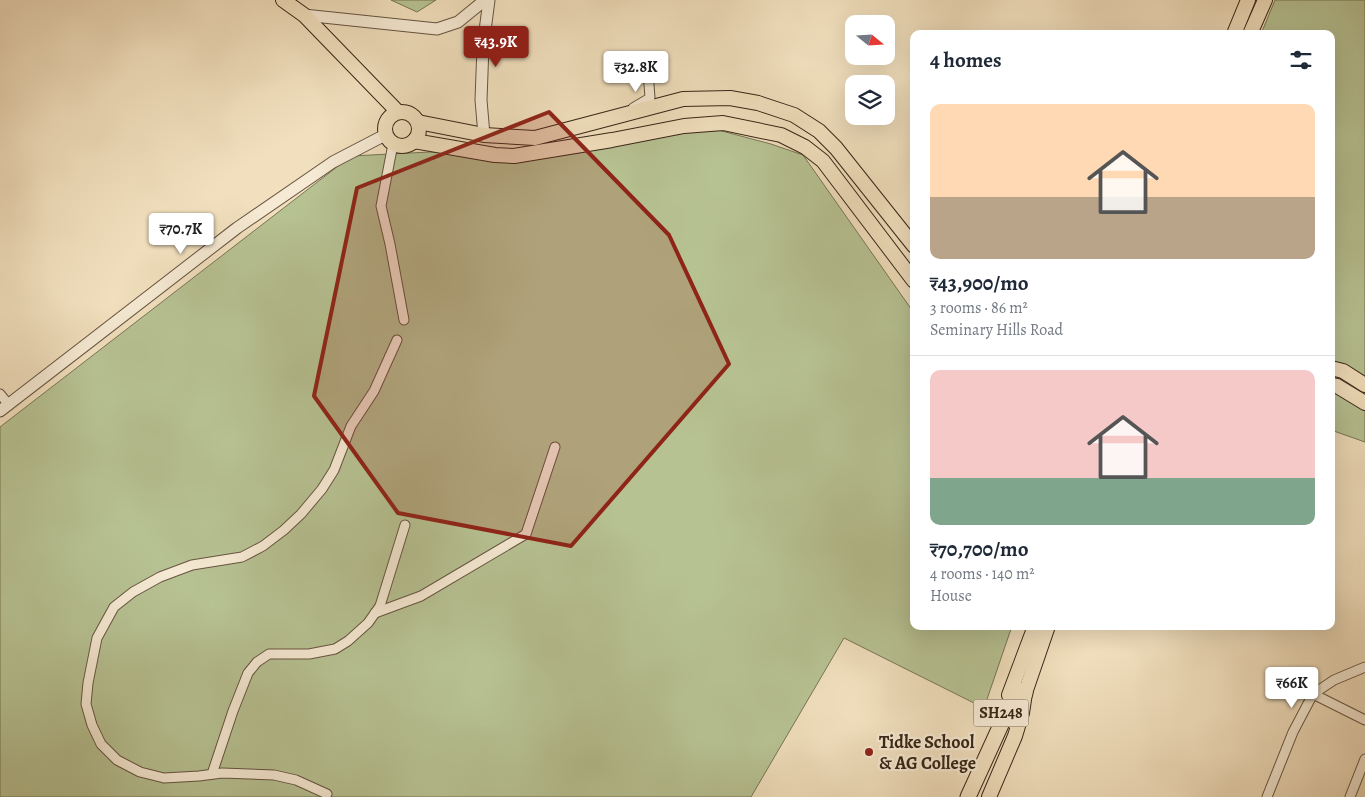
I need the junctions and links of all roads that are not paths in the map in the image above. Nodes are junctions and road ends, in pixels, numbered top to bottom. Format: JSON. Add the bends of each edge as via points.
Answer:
{"nodes":[{"id":1,"x":283,"y":0,"type":"edge"},
{"id":2,"x":484,"y":0,"type":"edge"},
{"id":3,"x":489,"y":0,"type":"edge"},
{"id":4,"x":1248,"y":0,"type":"edge"},
{"id":5,"x":1265,"y":0,"type":"edge"},
{"id":6,"x":304,"y":16,"type":"junction"},
{"id":7,"x":1236,"y":30,"type":"edge"},
{"id":8,"x":1252,"y":30,"type":"edge"},
{"id":9,"x":648,"y":71,"type":"dead end"},
{"id":10,"x":398,"y":112,"type":"junction"},
{"id":11,"x":623,"y":114,"type":"junction"},
{"id":12,"x":418,"y":122,"type":"junction"},
{"id":13,"x":484,"y":135,"type":"junction"},
{"id":14,"x":389,"y":140,"type":"junction"},
{"id":15,"x":414,"y":141,"type":"junction"},
{"id":16,"x":910,"y":241,"type":"edge"},
{"id":17,"x":910,"y":276,"type":"edge"},
{"id":18,"x":404,"y":320,"type":"dead end"},
{"id":19,"x":397,"y":340,"type":"dead end"},
{"id":20,"x":1335,"y":369,"type":"edge"},
{"id":21,"x":1365,"y":385,"type":"edge"},
{"id":22,"x":1335,"y":386,"type":"edge"},
{"id":23,"x":0,"y":394,"type":"edge"},
{"id":24,"x":1365,"y":403,"type":"edge"},
{"id":25,"x":4,"y":408,"type":"edge"},
{"id":26,"x":555,"y":447,"type":"dead end"},
{"id":27,"x":405,"y":525,"type":"dead end"},
{"id":28,"x":375,"y":613,"type":"junction"},
{"id":29,"x":1034,"y":630,"type":"edge"},
{"id":30,"x":1046,"y":630,"type":"edge"},
{"id":31,"x":1365,"y":667,"type":"edge"},
{"id":32,"x":1019,"y":689,"type":"junction"},
{"id":33,"x":1313,"y":694,"type":"junction"},
{"id":34,"x":1365,"y":720,"type":"edge"},
{"id":35,"x":1003,"y":732,"type":"junction"},
{"id":36,"x":1365,"y":759,"type":"edge"},
{"id":37,"x":212,"y":774,"type":"junction"},
{"id":38,"x":327,"y":794,"type":"dead end"},
{"id":39,"x":961,"y":797,"type":"edge"},
{"id":40,"x":968,"y":797,"type":"edge"},
{"id":41,"x":977,"y":797,"type":"edge"},
{"id":42,"x":989,"y":797,"type":"edge"},
{"id":43,"x":1267,"y":797,"type":"edge"},
{"id":44,"x":1350,"y":797,"type":"edge"}],
"edges":[{"from":1,"to":6,"type":"main road"},
{"from":2,"to":6,"type":"street","via":[[458,22],[437,29]]},
{"from":3,"to":13,"type":"street","via":[[481,100]]},
{"from":4,"to":7,"type":"main road"},
{"from":5,"to":8,"type":"main road"},
{"from":6,"to":10,"type":"main road"},
{"from":9,"to":11,"type":"street","via":[[650,98]]},
{"from":10,"to":12,"type":"main road","via":[[406,112]]},
{"from":10,"to":14,"type":"main road","via":[[389,117],[385,125]]},
{"from":11,"to":13,"type":"main road","via":[[535,138]]},
{"from":11,"to":16,"type":"main road","via":[[683,99],[730,98],[794,115],[819,131],[836,148]]},
{"from":12,"to":13,"type":"main road"},
{"from":12,"to":15,"type":"main road","via":[[419,132]]},
{"from":14,"to":15,"type":"main road","via":[[400,146]]},
{"from":14,"to":18,"type":"street","via":[[381,206]]},
{"from":14,"to":25,"type":"street","via":[[333,162],[237,228]]},
{"from":15,"to":17,"type":"main road","via":[[514,156],[723,122],[782,135],[823,161]]},
{"from":19,"to":37,"type":"street","via":[[374,391],[351,426],[334,470],[301,514],[263,546],[242,557],[192,565],[133,592],[114,607],[97,638],[86,704],[101,744],[117,760],[140,772],[164,778]]},
{"from":20,"to":21,"type":"main road"},
{"from":22,"to":24,"type":"main road"},
{"from":23,"to":25,"type":"street"},
{"from":26,"to":28,"type":"street","via":[[526,534],[421,596]]},
{"from":27,"to":28,"type":"street"},
{"from":28,"to":37,"type":"street","via":[[348,641],[334,649],[309,654],[269,654],[258,662],[240,690]]},
{"from":29,"to":32,"type":"main road","number":"SH248"},
{"from":30,"to":32,"type":"main road","number":"SH248"},
{"from":31,"to":33,"type":"street","via":[[1334,680]]},
{"from":32,"to":35,"type":"highway","via":[[1010,705]]},
{"from":32,"to":39,"type":"main road","number":"SH248"},
{"from":32,"to":42,"type":"main road","number":"SH248","via":[[1022,713]]},
{"from":33,"to":34,"type":"street"},
{"from":33,"to":43,"type":"street","via":[[1293,732]]},
{"from":35,"to":40,"type":"highway"},
{"from":35,"to":41,"type":"highway"},
{"from":36,"to":44,"type":"street"},
{"from":37,"to":38,"type":"street","via":[[274,775],[296,780]]}]}
